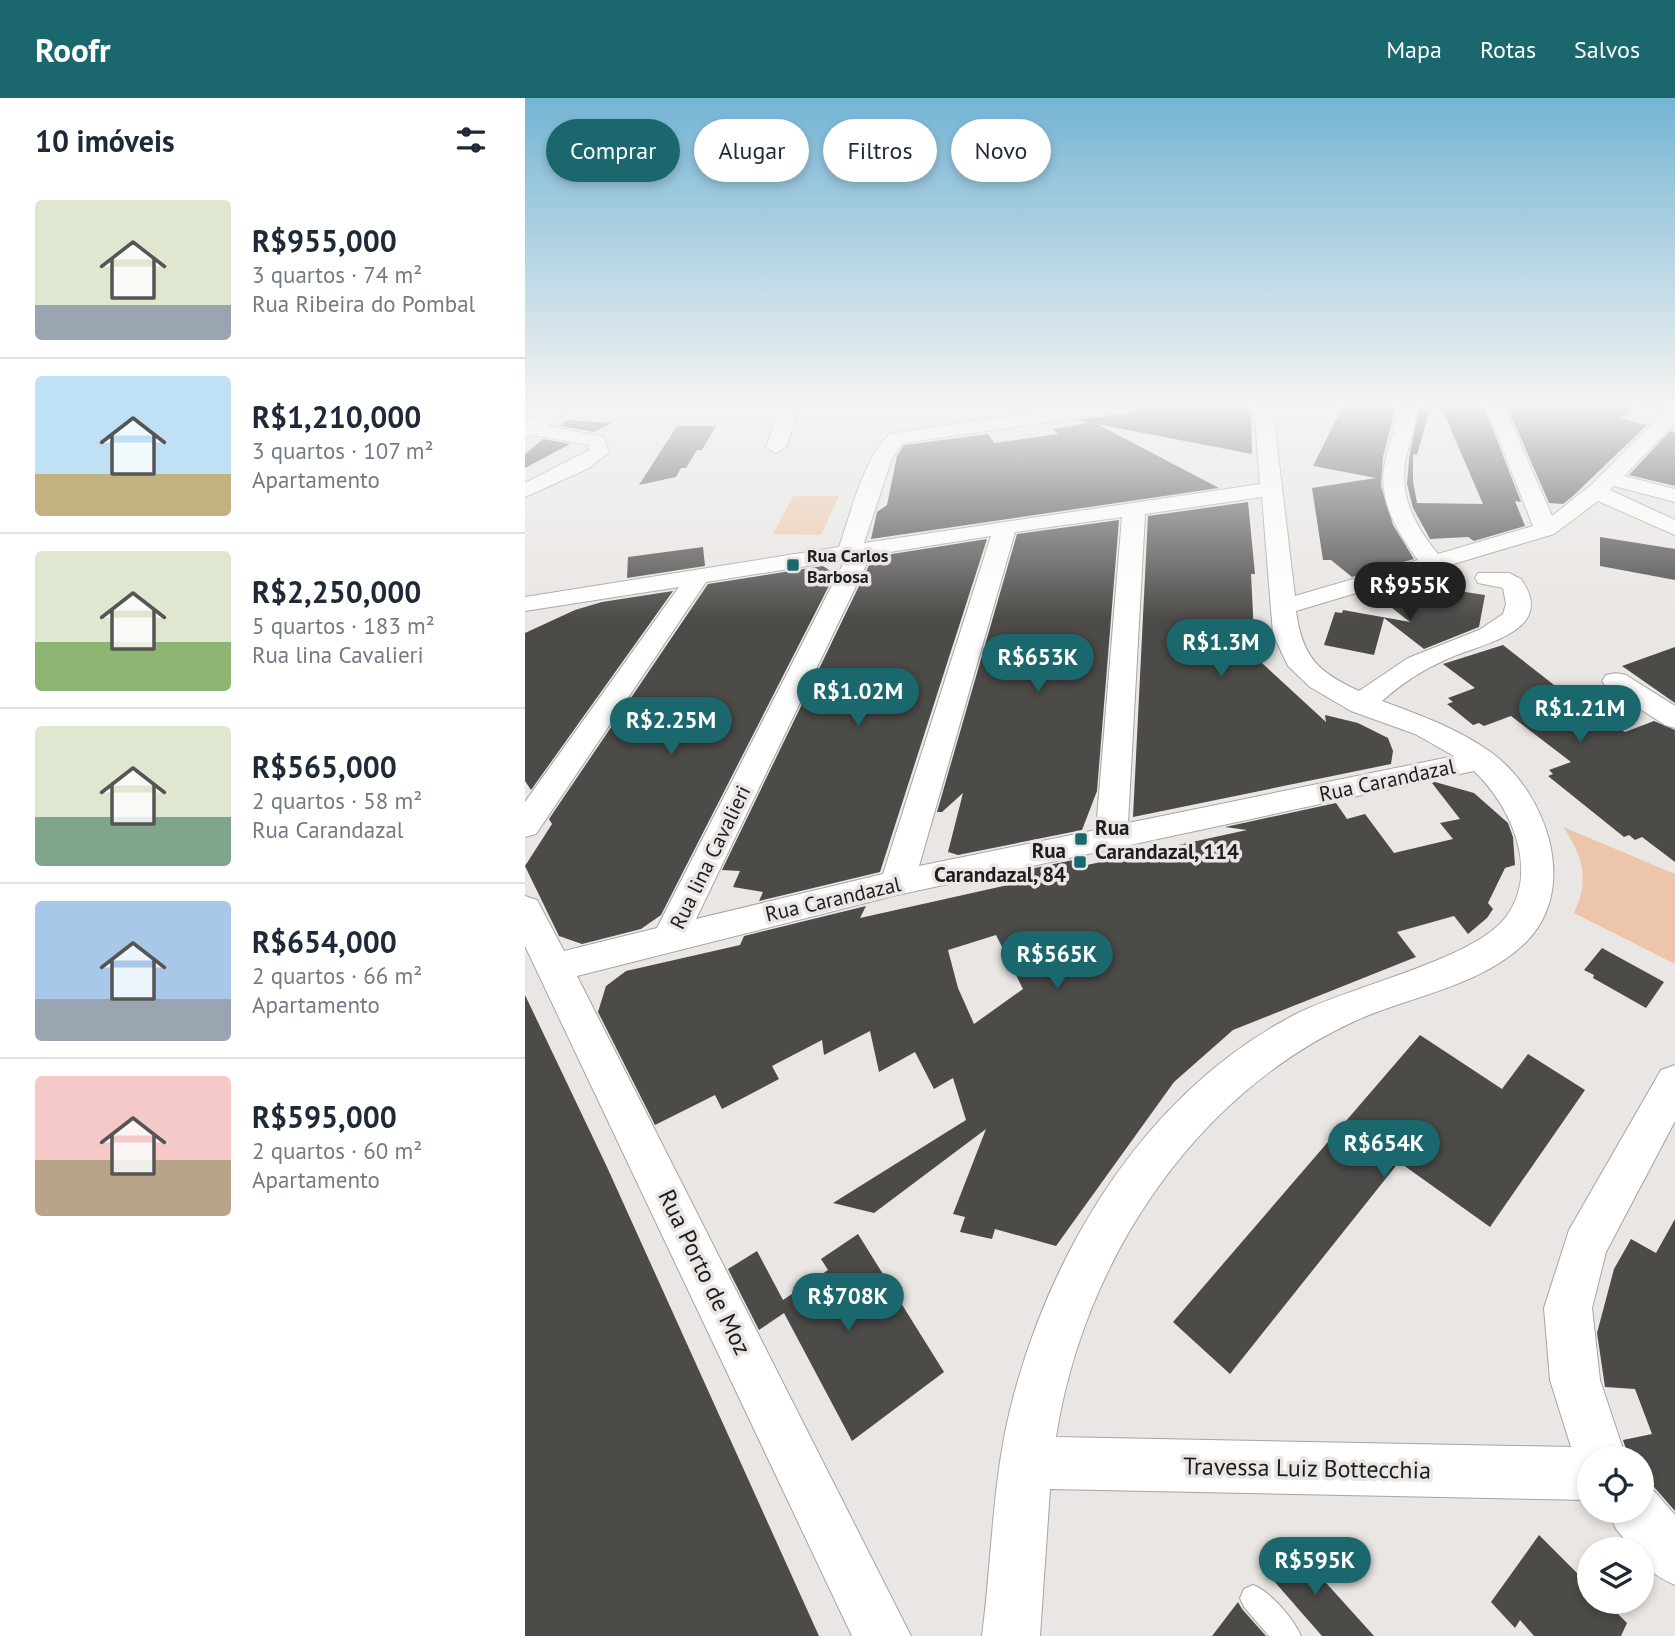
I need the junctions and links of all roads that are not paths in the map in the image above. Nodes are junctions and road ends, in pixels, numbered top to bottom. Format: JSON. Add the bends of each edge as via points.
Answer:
{"nodes":[{"id":1,"x":557,"y":476,"type":"edge"},
{"id":2,"x":879,"y":476,"type":"edge"},
{"id":3,"x":1271,"y":476,"type":"edge"},
{"id":4,"x":1393,"y":476,"type":"edge"},
{"id":5,"x":1524,"y":476,"type":"edge"},
{"id":6,"x":1614,"y":476,"type":"edge"},
{"id":7,"x":1604,"y":485,"type":"junction"},
{"id":8,"x":1272,"y":489,"type":"junction"},
{"id":9,"x":525,"y":491,"type":"edge"},
{"id":10,"x":1675,"y":496,"type":"edge"},
{"id":11,"x":1134,"y":509,"type":"junction"},
{"id":12,"x":1005,"y":527,"type":"junction"},
{"id":13,"x":1675,"y":528,"type":"edge"},
{"id":14,"x":1546,"y":529,"type":"junction"},
{"id":15,"x":855,"y":551,"type":"junction"},
{"id":16,"x":1434,"y":564,"type":"junction"},
{"id":17,"x":699,"y":575,"type":"junction"},
{"id":18,"x":1487,"y":578,"type":"dead end"},
{"id":19,"x":531,"y":607,"type":"edge"},
{"id":20,"x":1284,"y":607,"type":"junction"},
{"id":21,"x":1616,"y":681,"type":"dead end"},
{"id":22,"x":1361,"y":705,"type":"junction"},
{"id":23,"x":1675,"y":719,"type":"edge"},
{"id":24,"x":1482,"y":760,"type":"junction"},
{"id":25,"x":526,"y":822,"type":"edge"},
{"id":26,"x":1111,"y":840,"type":"junction"},
{"id":27,"x":897,"y":883,"type":"junction"},
{"id":28,"x":525,"y":909,"type":"edge"},
{"id":29,"x":670,"y":937,"type":"junction"},
{"id":30,"x":556,"y":967,"type":"junction"},
{"id":31,"x":1675,"y":1082,"type":"edge"},
{"id":32,"x":1595,"y":1446,"type":"edge"},
{"id":33,"x":1026,"y":1462,"type":"junction"},
{"id":34,"x":1577,"y":1474,"type":"edge"},
{"id":35,"x":1646,"y":1523,"type":"edge"},
{"id":36,"x":1675,"y":1557,"type":"edge"},
{"id":37,"x":1253,"y":1598,"type":"dead end"},
{"id":38,"x":883,"y":1636,"type":"edge"},
{"id":39,"x":1011,"y":1636,"type":"edge"},
{"id":40,"x":1287,"y":1636,"type":"edge"}],
"edges":[{"from":1,"to":9,"type":"street"},
{"from":2,"to":15,"type":"street","name":"Rua lina Cavalieri"},
{"from":3,"to":8,"type":"street"},
{"from":4,"to":16,"type":"street","via":[[1398,513]]},
{"from":5,"to":14,"type":"street"},
{"from":6,"to":7,"type":"street"},
{"from":7,"to":10,"type":"street"},
{"from":7,"to":13,"type":"street"},
{"from":7,"to":14,"type":"street"},
{"from":8,"to":11,"type":"street"},
{"from":8,"to":20,"type":"street"},
{"from":11,"to":12,"type":"street"},
{"from":11,"to":26,"type":"street"},
{"from":12,"to":15,"type":"street"},
{"from":12,"to":27,"type":"street"},
{"from":14,"to":16,"type":"street"},
{"from":15,"to":17,"type":"street"},
{"from":15,"to":29,"type":"street","name":"Rua lina Cavalieri"},
{"from":16,"to":20,"type":"street"},
{"from":17,"to":19,"type":"street"},
{"from":17,"to":25,"type":"street"},
{"from":18,"to":22,"type":"street","via":[[1509,580],[1517,587],[1520,600],[1513,619],[1410,667]]},
{"from":20,"to":22,"type":"street","via":[[1286,634],[1295,658],[1315,677]]},
{"from":21,"to":23,"type":"street"},
{"from":22,"to":24,"type":"street","via":[[1408,721]]},
{"from":24,"to":26,"type":"street","name":"Rua Carandazal"},
{"from":24,"to":33,"type":"street","via":[[1518,802],[1530,830],[1538,864],[1537,895],[1522,926],[1494,949],[1448,972],[1293,1032],[1192,1113],[1108,1225],[1070,1299],[1045,1373]]},
{"from":26,"to":27,"type":"street","name":"Rua Carandazal"},
{"from":27,"to":29,"type":"street","name":"Rua Carandazal"},
{"from":28,"to":30,"type":"street","name":"Rua Porto de Moz"},
{"from":29,"to":30,"type":"street","name":"Rua Carandazal"},
{"from":30,"to":38,"type":"street","name":"Rua Porto de Moz"},
{"from":31,"to":32,"type":"street","via":[[1585,1246],[1568,1308],[1575,1380]]},
{"from":33,"to":34,"type":"street","name":"Travessa Luiz Bottecchia"},
{"from":33,"to":39,"type":"street"},
{"from":35,"to":36,"type":"street"},
{"from":37,"to":40,"type":"lane"}]}
